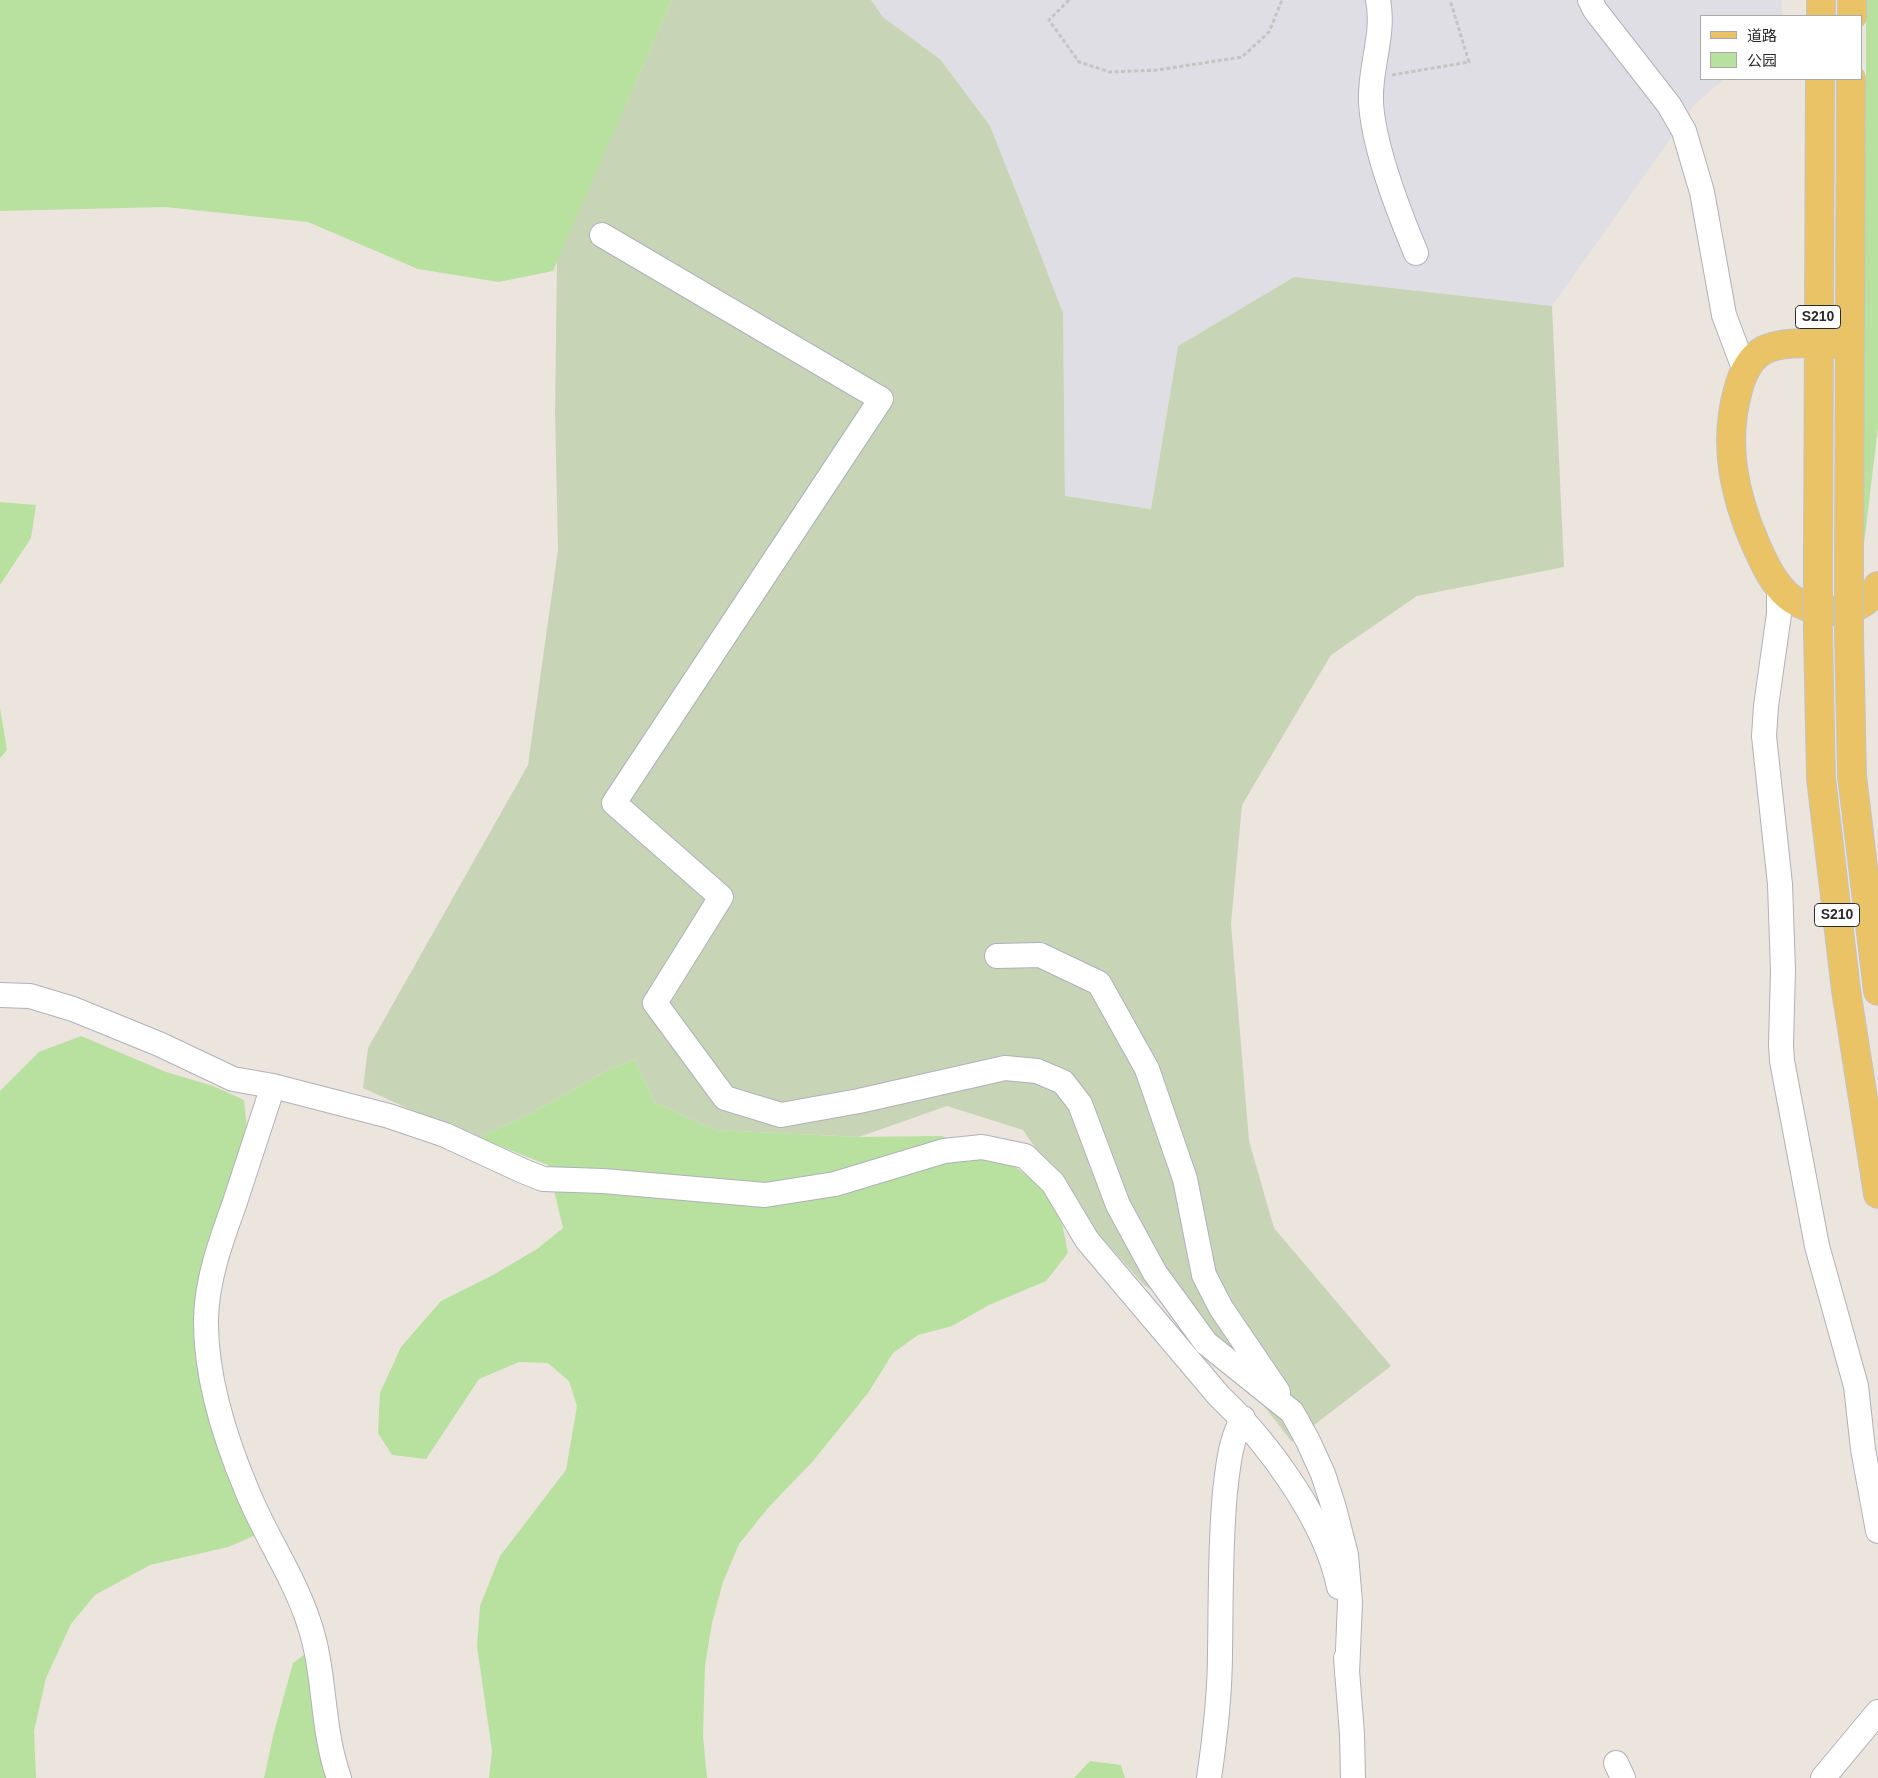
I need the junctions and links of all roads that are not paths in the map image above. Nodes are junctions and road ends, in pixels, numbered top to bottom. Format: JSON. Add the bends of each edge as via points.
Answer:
{"nodes":[{"id":1,"x":1378,"y":0,"type":"edge"},
{"id":2,"x":1590,"y":0,"type":"edge"},
{"id":3,"x":1821,"y":0,"type":"edge"},
{"id":4,"x":1852,"y":0,"type":"edge"},
{"id":5,"x":1821,"y":15,"type":"edge"},
{"id":6,"x":1852,"y":15,"type":"edge"},
{"id":7,"x":1820,"y":80,"type":"edge"},
{"id":8,"x":1851,"y":80,"type":"edge"},
{"id":9,"x":602,"y":235,"type":"dead end"},
{"id":10,"x":1416,"y":253,"type":"dead end"},
{"id":11,"x":1818,"y":344,"type":"junction"},
{"id":12,"x":1850,"y":345,"type":"junction"},
{"id":13,"x":1745,"y":371,"type":"junction"},
{"id":14,"x":1878,"y":586,"type":"edge"},
{"id":15,"x":1779,"y":587,"type":"junction"},
{"id":16,"x":997,"y":956,"type":"dead end"},
{"id":17,"x":1878,"y":991,"type":"edge"},
{"id":18,"x":0,"y":995,"type":"edge"},
{"id":19,"x":273,"y":1086,"type":"junction"},
{"id":20,"x":1878,"y":1194,"type":"edge"},
{"id":21,"x":1292,"y":1412,"type":"junction"},
{"id":22,"x":1242,"y":1418,"type":"junction"},
{"id":23,"x":1878,"y":1531,"type":"edge"},
{"id":24,"x":1347,"y":1674,"type":"junction"},
{"id":25,"x":1878,"y":1712,"type":"edge"},
{"id":26,"x":339,"y":1778,"type":"edge"},
{"id":27,"x":1209,"y":1778,"type":"edge"},
{"id":28,"x":1353,"y":1778,"type":"edge"},
{"id":29,"x":1823,"y":1778,"type":"edge"}],
"edges":[{"from":1,"to":10,"type":"street","via":[[1380,30],[1371,102],[1378,142]]},
{"from":2,"to":13,"type":"street","via":[[1669,104],[1684,131],[1702,192],[1724,315]]},
{"from":3,"to":5,"type":"main road"},
{"from":4,"to":6,"type":"main road"},
{"from":7,"to":11,"type":"main road","number":"S210"},
{"from":8,"to":12,"type":"main road","number":"S210"},
{"from":9,"to":21,"type":"street","via":[[881,399],[614,803],[721,897],[655,1003],[725,1098],[781,1115],[1005,1068],[1037,1071],[1063,1082],[1080,1104],[1118,1205],[1155,1273],[1206,1343]]},
{"from":11,"to":12,"type":"main road"},
{"from":11,"to":13,"type":"main road","via":[[1764,350]]},
{"from":11,"to":20,"type":"main road","number":"S210","bridge":true,"via":[[1821,778],[1846,990]]},
{"from":12,"to":17,"type":"main road","number":"S210","bridge":true,"via":[[1852,776]]},
{"from":13,"to":15,"type":"main road","via":[[1732,417],[1732,466],[1737,496],[1747,525]]},
{"from":14,"to":15,"type":"main road","via":[[1864,603],[1840,611],[1805,606]]},
{"from":15,"to":23,"type":"street","via":[[1779,614],[1764,736],[1780,884],[1782,1061],[1817,1246],[1856,1386],[1863,1449]]},
{"from":16,"to":21,"type":"street","via":[[1040,954],[1099,983],[1146,1069],[1184,1179],[1204,1275],[1221,1308]]},
{"from":18,"to":19,"type":"street","via":[[30,996],[73,1009],[233,1079]]},
{"from":19,"to":22,"type":"street","via":[[389,1116],[445,1135],[544,1178],[765,1195],[835,1184],[944,1151],[982,1147],[1024,1156],[1053,1182],[1087,1240],[1219,1396]]},
{"from":19,"to":26,"type":"street","via":[[215,1265],[206,1316],[206,1344],[230,1449],[310,1624],[329,1743]]},
{"from":21,"to":24,"type":"street","via":[[1323,1474],[1346,1555],[1350,1602]]},
{"from":22,"to":24,"type":"street","via":[[1296,1490],[1332,1562],[1341,1597]]},
{"from":22,"to":27,"type":"street","via":[[1230,1456],[1223,1510],[1220,1655]]},
{"from":24,"to":28,"type":"street"},
{"from":25,"to":29,"type":"street"}]}
